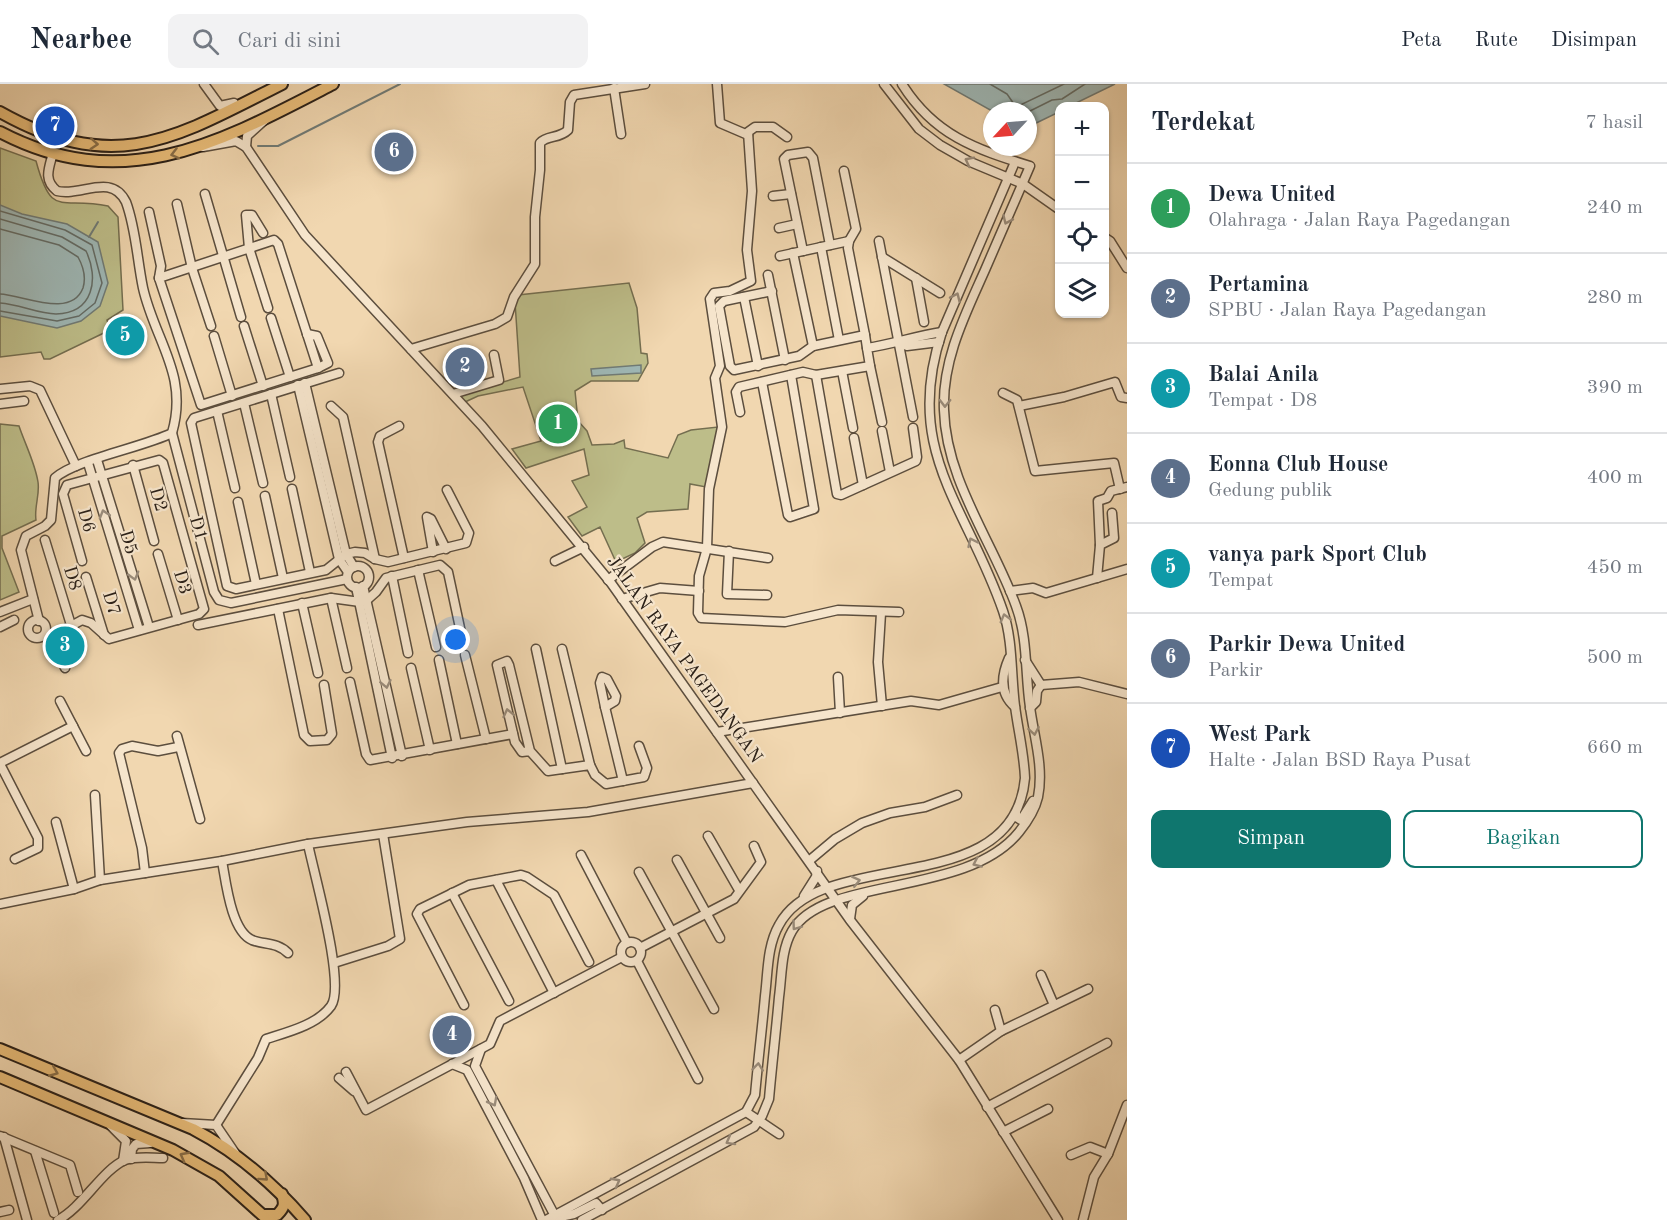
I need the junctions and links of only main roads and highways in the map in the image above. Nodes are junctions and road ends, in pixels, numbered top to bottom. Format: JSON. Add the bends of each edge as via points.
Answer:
{"nodes":[{"id":1,"x":282,"y":84,"type":"edge"},
{"id":2,"x":333,"y":84,"type":"edge"},
{"id":3,"x":0,"y":112,"type":"edge"},
{"id":4,"x":0,"y":132,"type":"edge"},
{"id":5,"x":146,"y":143,"type":"junction"},
{"id":6,"x":148,"y":160,"type":"junction"},
{"id":7,"x":0,"y":1049,"type":"edge"},
{"id":8,"x":0,"y":1077,"type":"edge"},
{"id":9,"x":282,"y":1194,"type":"junction"},
{"id":10,"x":266,"y":1217,"type":"edge"},
{"id":11,"x":305,"y":1220,"type":"edge"}],
"edges":[{"from":1,"to":5,"type":"main road","via":[[190,130]]},
{"from":2,"to":6,"type":"main road","one_way":true,"via":[[202,148]]},
{"from":3,"to":5,"type":"main road","one_way":true,"via":[[27,127],[90,145]]},
{"from":4,"to":6,"type":"main road","via":[[54,153],[86,160]]},
{"from":5,"to":6,"type":"main road"},
{"from":7,"to":9,"type":"main road","one_way":true,"via":[[179,1123],[236,1154]]},
{"from":10,"to":8,"type":"main road","one_way":true,"via":[[219,1176],[160,1144]]},
{"from":9,"to":10,"type":"main road","via":[[283,1209]]},
{"from":9,"to":11,"type":"main road"}]}
